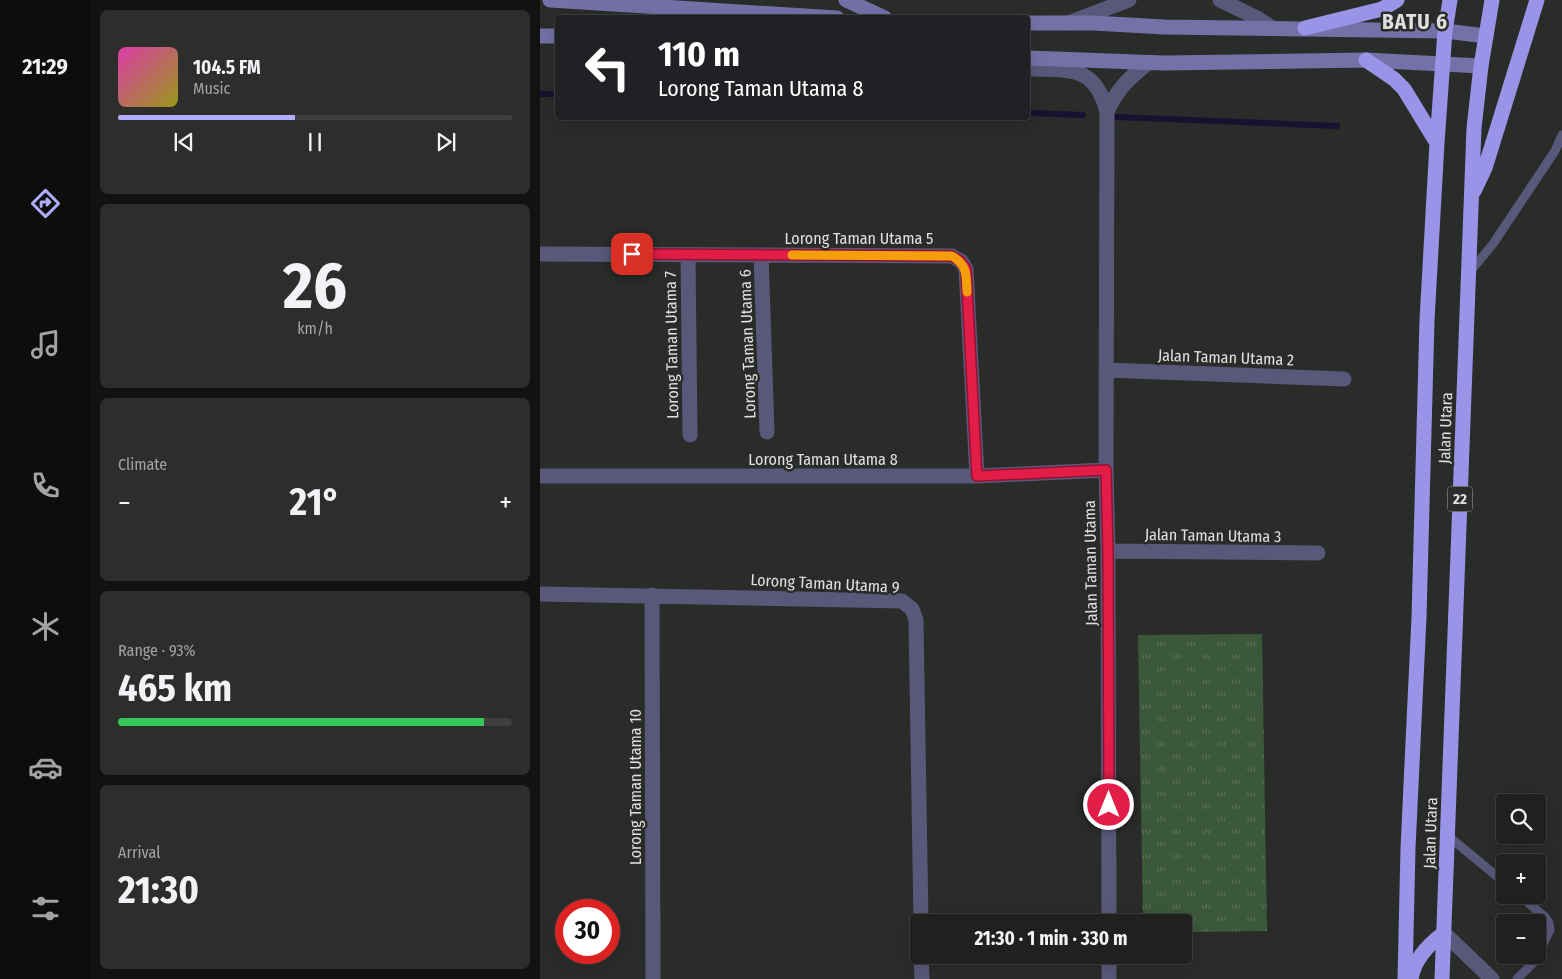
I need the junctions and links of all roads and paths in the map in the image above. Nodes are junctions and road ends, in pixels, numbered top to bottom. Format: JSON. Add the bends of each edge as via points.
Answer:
{"nodes":[{"id":1,"x":550,"y":0,"type":"edge"},
{"id":2,"x":734,"y":0,"type":"edge"},
{"id":3,"x":846,"y":0,"type":"edge"},
{"id":4,"x":1129,"y":0,"type":"edge"},
{"id":5,"x":1220,"y":0,"type":"edge"},
{"id":6,"x":1397,"y":0,"type":"edge"},
{"id":7,"x":1450,"y":0,"type":"edge"},
{"id":8,"x":1492,"y":0,"type":"edge"},
{"id":9,"x":1537,"y":0,"type":"edge"},
{"id":10,"x":709,"y":10,"type":"junction"},
{"id":11,"x":789,"y":15,"type":"edge"},
{"id":12,"x":878,"y":15,"type":"edge"},
{"id":13,"x":1030,"y":23,"type":"edge"},
{"id":14,"x":1067,"y":23,"type":"junction"},
{"id":15,"x":1271,"y":27,"type":"junction"},
{"id":16,"x":1306,"y":28,"type":"junction"},
{"id":17,"x":1445,"y":30,"type":"junction"},
{"id":18,"x":540,"y":36,"type":"edge"},
{"id":19,"x":555,"y":36,"type":"edge"},
{"id":20,"x":1486,"y":36,"type":"junction"},
{"id":21,"x":1030,"y":58,"type":"edge"},
{"id":22,"x":1366,"y":60,"type":"junction"},
{"id":23,"x":1148,"y":63,"type":"junction"},
{"id":24,"x":1443,"y":63,"type":"junction"},
{"id":25,"x":1481,"y":66,"type":"junction"},
{"id":26,"x":1030,"y":69,"type":"edge"},
{"id":27,"x":1107,"y":112,"type":"junction"},
{"id":28,"x":1562,"y":134,"type":"edge"},
{"id":29,"x":1437,"y":143,"type":"junction"},
{"id":30,"x":1471,"y":197,"type":"junction"},
{"id":31,"x":540,"y":254,"type":"edge"},
{"id":32,"x":688,"y":255,"type":"junction"},
{"id":33,"x":761,"y":255,"type":"junction"},
{"id":34,"x":1468,"y":273,"type":"junction"},
{"id":35,"x":1106,"y":370,"type":"junction"},
{"id":36,"x":1344,"y":379,"type":"dead end"},
{"id":37,"x":767,"y":432,"type":"dead end"},
{"id":38,"x":690,"y":435,"type":"dead end"},
{"id":39,"x":1106,"y":470,"type":"junction"},
{"id":40,"x":540,"y":476,"type":"edge"},
{"id":41,"x":977,"y":476,"type":"junction"},
{"id":42,"x":1108,"y":551,"type":"junction"},
{"id":43,"x":1318,"y":553,"type":"dead end"},
{"id":44,"x":540,"y":594,"type":"edge"},
{"id":45,"x":652,"y":595,"type":"junction"},
{"id":46,"x":1447,"y":835,"type":"junction"},
{"id":47,"x":1496,"y":876,"type":"edge"},
{"id":48,"x":1530,"y":904,"type":"edge"},
{"id":49,"x":921,"y":914,"type":"edge"},
{"id":50,"x":1109,"y":914,"type":"edge"},
{"id":51,"x":1444,"y":933,"type":"junction"},
{"id":52,"x":921,"y":964,"type":"edge"},
{"id":53,"x":1109,"y":964,"type":"edge"},
{"id":54,"x":653,"y":979,"type":"edge"},
{"id":55,"x":922,"y":979,"type":"edge"},
{"id":56,"x":1109,"y":979,"type":"edge"},
{"id":57,"x":1405,"y":979,"type":"edge"},
{"id":58,"x":1411,"y":979,"type":"edge"},
{"id":59,"x":1442,"y":979,"type":"edge"},
{"id":60,"x":1492,"y":979,"type":"edge"},
{"id":61,"x":1517,"y":979,"type":"edge"}],
"edges":[{"from":1,"to":10,"type":"street"},
{"from":2,"to":10,"type":"street"},
{"from":3,"to":12,"type":"street"},
{"from":4,"to":14,"type":"street"},
{"from":5,"to":15,"type":"street"},
{"from":6,"to":16,"type":"highway","via":[[1382,9]]},
{"from":7,"to":17,"type":"highway","name":"Jalan Utara"},
{"from":8,"to":20,"type":"highway","name":"Jalan Utara","number":"22"},
{"from":9,"to":30,"type":"highway","via":[[1486,168]]},
{"from":10,"to":11,"type":"street"},
{"from":13,"to":14,"type":"street"},
{"from":14,"to":15,"type":"street"},
{"from":15,"to":16,"type":"street"},
{"from":16,"to":17,"type":"street"},
{"from":17,"to":20,"type":"street"},
{"from":17,"to":24,"type":"highway","name":"Jalan Utara"},
{"from":18,"to":19,"type":"street"},
{"from":20,"to":25,"type":"highway","name":"Jalan Utara","number":"22"},
{"from":21,"to":23,"type":"street"},
{"from":22,"to":23,"type":"street"},
{"from":22,"to":24,"type":"street"},
{"from":22,"to":29,"type":"highway","via":[[1404,89]]},
{"from":23,"to":27,"type":"street","via":[[1127,80]]},
{"from":24,"to":25,"type":"street"},
{"from":24,"to":29,"type":"highway","name":"Jalan Utara"},
{"from":25,"to":30,"type":"highway","name":"Jalan Utara","number":"22"},
{"from":26,"to":27,"type":"street","via":[[1067,70],[1087,78],[1097,86]]},
{"from":27,"to":35,"type":"street","name":"Jalan Taman Utama"},
{"from":28,"to":34,"type":"lane","via":[[1555,151],[1493,244]]},
{"from":29,"to":57,"type":"highway","name":"Jalan Utara","via":[[1427,320]]},
{"from":30,"to":34,"type":"highway","name":"Jalan Utara","number":"22"},
{"from":31,"to":32,"type":"street","name":"Lorong Taman Utama 5"},
{"from":32,"to":33,"type":"street","name":"Lorong Taman Utama 5"},
{"from":32,"to":38,"type":"street","name":"Lorong Taman Utama 7"},
{"from":33,"to":37,"type":"street","name":"Lorong Taman Utama 6"},
{"from":33,"to":41,"type":"street","name":"Lorong Taman Utama 5","via":[[952,256],[960,261],[966,269]]},
{"from":34,"to":46,"type":"highway","name":"Jalan Utara","number":"22"},
{"from":35,"to":36,"type":"street","name":"Jalan Taman Utama 2"},
{"from":35,"to":39,"type":"street","name":"Jalan Taman Utama"},
{"from":39,"to":41,"type":"street","name":"Lorong Taman Utama 8"},
{"from":39,"to":42,"type":"street","name":"Jalan Taman Utama"},
{"from":40,"to":41,"type":"street","name":"Lorong Taman Utama 8"},
{"from":42,"to":43,"type":"street","name":"Jalan Taman Utama 3"},
{"from":42,"to":50,"type":"street","name":"Jalan Taman Utama"},
{"from":44,"to":45,"type":"street","name":"Lorong Taman Utama 9"},
{"from":45,"to":49,"type":"street","name":"Lorong Taman Utama 9","via":[[902,601],[912,609],[916,620]]},
{"from":45,"to":54,"type":"street","name":"Lorong Taman Utama 10"},
{"from":46,"to":47,"type":"lane"},
{"from":46,"to":51,"type":"highway","name":"Jalan Utara","number":"22"},
{"from":48,"to":61,"type":"lane","via":[[1545,917],[1550,930],[1534,962]]},
{"from":51,"to":58,"type":"highway","via":[[1424,952],[1413,969]]},
{"from":51,"to":59,"type":"highway","name":"Jalan Utara","number":"22"},
{"from":51,"to":60,"type":"street"},
{"from":52,"to":55,"type":"street"},
{"from":53,"to":56,"type":"street"}]}
